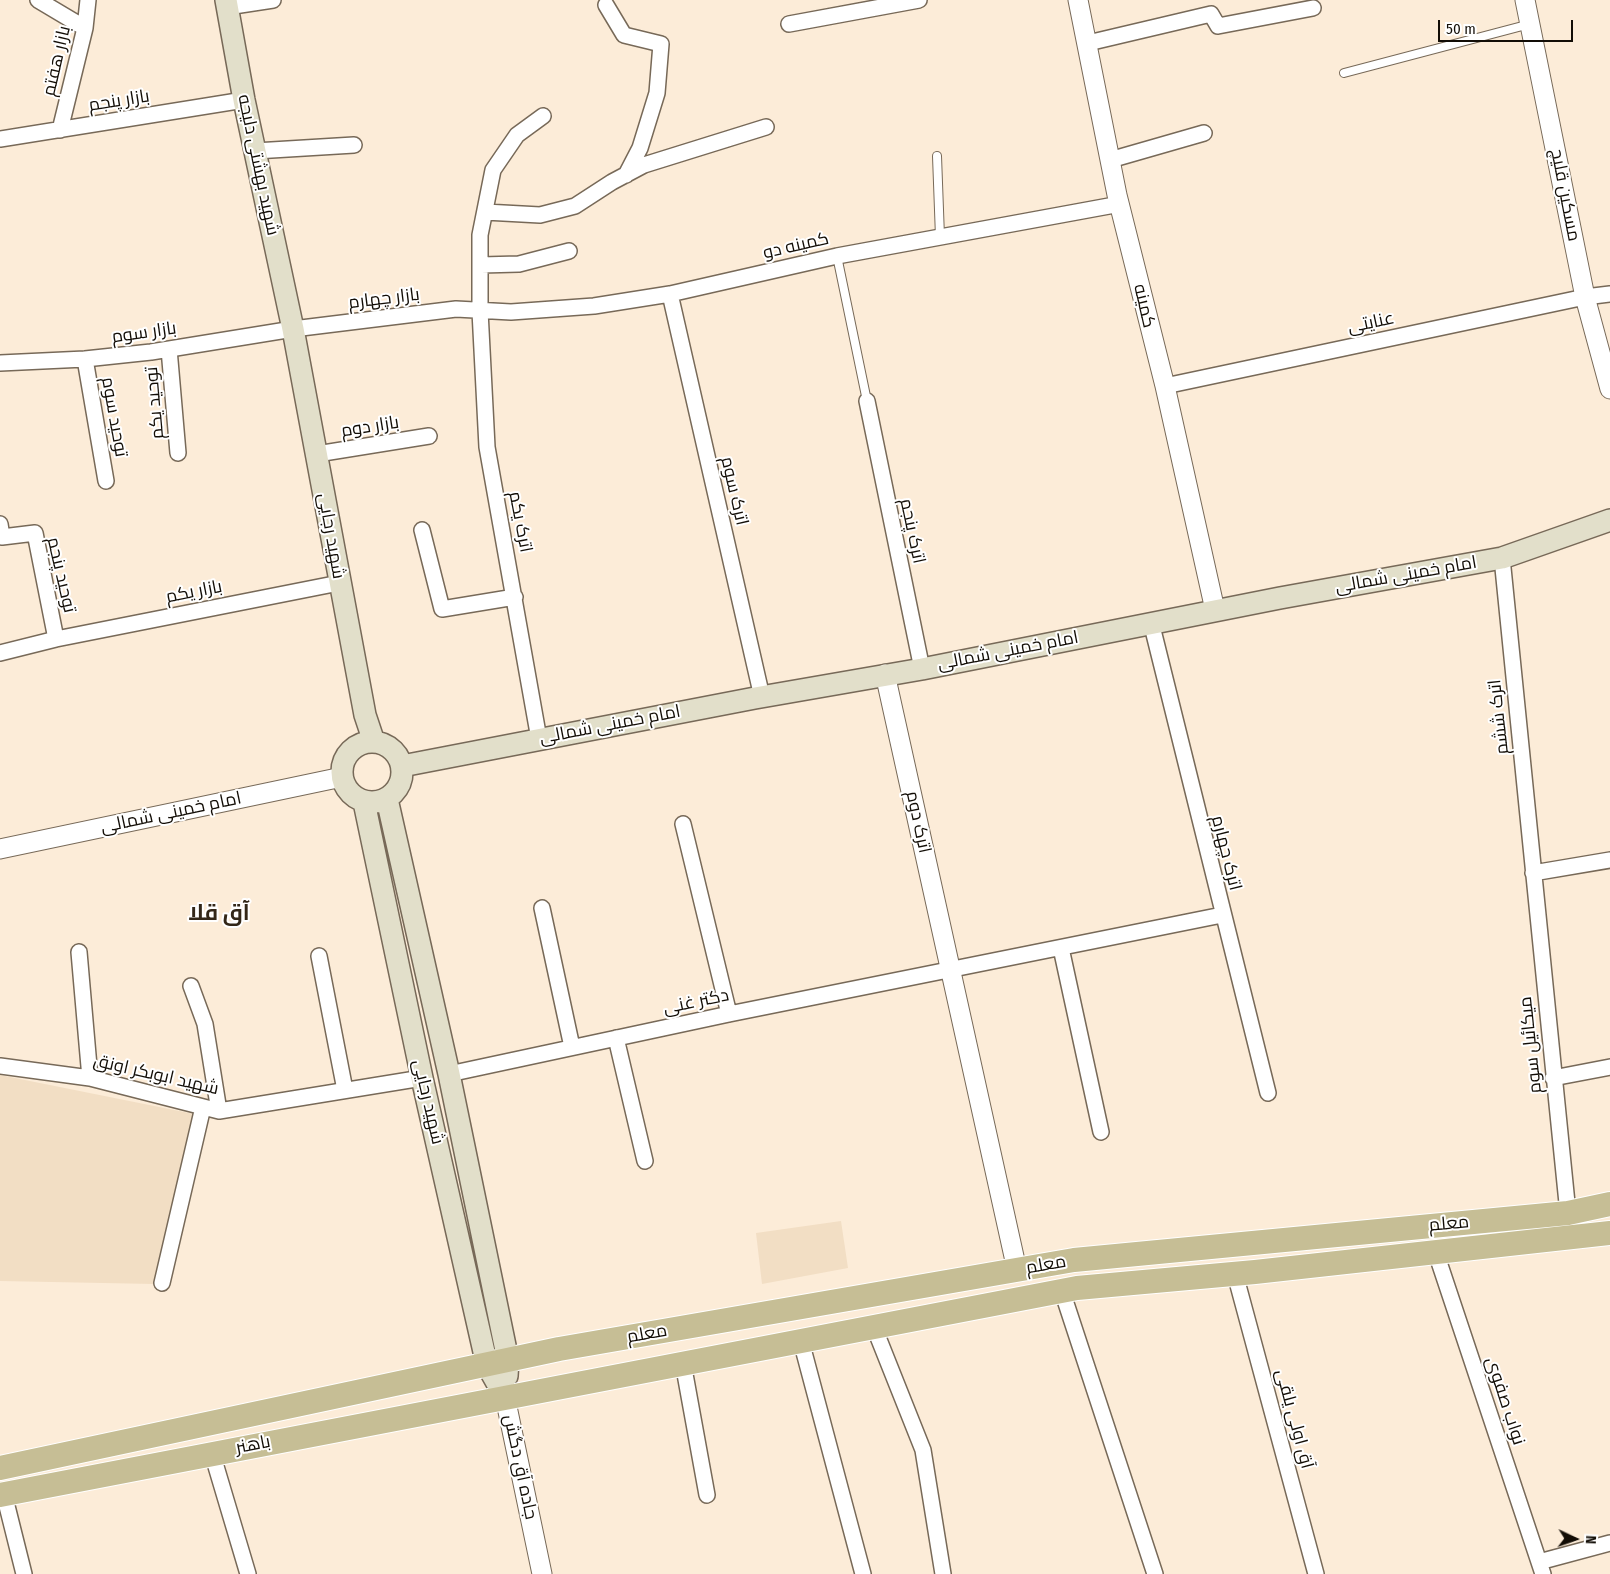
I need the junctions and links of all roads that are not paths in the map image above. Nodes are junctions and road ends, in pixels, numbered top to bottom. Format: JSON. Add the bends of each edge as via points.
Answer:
{"nodes":[{"id":1,"x":38,"y":0,"type":"edge"},
{"id":2,"x":88,"y":0,"type":"edge"},
{"id":3,"x":273,"y":0,"type":"edge"},
{"id":4,"x":919,"y":0,"type":"edge"},
{"id":5,"x":1078,"y":0,"type":"edge"},
{"id":6,"x":1525,"y":0,"type":"edge"},
{"id":7,"x":227,"y":3,"type":"edge"},
{"id":8,"x":606,"y":5,"type":"dead end"},
{"id":9,"x":1313,"y":8,"type":"dead end"},
{"id":10,"x":789,"y":24,"type":"dead end"},
{"id":11,"x":1530,"y":24,"type":"junction"},
{"id":12,"x":85,"y":28,"type":"junction"},
{"id":13,"x":1088,"y":43,"type":"junction"},
{"id":14,"x":1344,"y":73,"type":"dead end"},
{"id":15,"x":244,"y":100,"type":"junction"},
{"id":16,"x":543,"y":116,"type":"dead end"},
{"id":17,"x":766,"y":127,"type":"dead end"},
{"id":18,"x":60,"y":130,"type":"junction"},
{"id":19,"x":1204,"y":133,"type":"dead end"},
{"id":20,"x":0,"y":139,"type":"edge"},
{"id":21,"x":354,"y":145,"type":"dead end"},
{"id":22,"x":255,"y":151,"type":"junction"},
{"id":23,"x":937,"y":156,"type":"dead end"},
{"id":24,"x":1110,"y":160,"type":"junction"},
{"id":25,"x":626,"y":175,"type":"junction"},
{"id":26,"x":1120,"y":204,"type":"junction"},
{"id":27,"x":484,"y":212,"type":"junction"},
{"id":28,"x":940,"y":237,"type":"junction"},
{"id":29,"x":568,"y":251,"type":"dead end"},
{"id":30,"x":836,"y":256,"type":"junction"},
{"id":31,"x":480,"y":264,"type":"junction"},
{"id":32,"x":670,"y":294,"type":"junction"},
{"id":33,"x":1610,"y":294,"type":"edge"},
{"id":34,"x":1586,"y":297,"type":"junction"},
{"id":35,"x":480,"y":310,"type":"junction"},
{"id":36,"x":293,"y":329,"type":"junction"},
{"id":37,"x":169,"y":349,"type":"junction"},
{"id":38,"x":84,"y":359,"type":"junction"},
{"id":39,"x":0,"y":363,"type":"edge"},
{"id":40,"x":1165,"y":386,"type":"junction"},
{"id":41,"x":1610,"y":389,"type":"edge"},
{"id":42,"x":867,"y":401,"type":"joint"},
{"id":43,"x":428,"y":436,"type":"dead end"},
{"id":44,"x":178,"y":453,"type":"dead end"},
{"id":45,"x":317,"y":454,"type":"junction"},
{"id":46,"x":106,"y":481,"type":"dead end"},
{"id":47,"x":1610,"y":520,"type":"edge"},
{"id":48,"x":0,"y":524,"type":"edge"},
{"id":49,"x":422,"y":530,"type":"dead end"},
{"id":50,"x":1502,"y":558,"type":"junction"},
{"id":51,"x":339,"y":583,"type":"junction"},
{"id":52,"x":515,"y":597,"type":"junction"},
{"id":53,"x":1215,"y":610,"type":"junction"},
{"id":54,"x":1151,"y":622,"type":"junction"},
{"id":55,"x":56,"y":638,"type":"junction"},
{"id":56,"x":0,"y":653,"type":"edge"},
{"id":57,"x":922,"y":669,"type":"junction"},
{"id":58,"x":885,"y":674,"type":"junction"},
{"id":59,"x":762,"y":697,"type":"junction"},
{"id":60,"x":539,"y":739,"type":"junction"},
{"id":61,"x":374,"y":742,"type":"junction"},
{"id":62,"x":402,"y":766,"type":"junction"},
{"id":63,"x":342,"y":777,"type":"junction"},
{"id":64,"x":387,"y":799,"type":"junction"},
{"id":65,"x":364,"y":802,"type":"junction"},
{"id":66,"x":683,"y":824,"type":"dead end"},
{"id":67,"x":0,"y":849,"type":"edge"},
{"id":68,"x":1610,"y":860,"type":"edge"},
{"id":69,"x":1533,"y":873,"type":"junction"},
{"id":70,"x":542,"y":908,"type":"dead end"},
{"id":71,"x":1222,"y":915,"type":"junction"},
{"id":72,"x":1061,"y":948,"type":"junction"},
{"id":73,"x":79,"y":952,"type":"dead end"},
{"id":74,"x":318,"y":956,"type":"dead end"},
{"id":75,"x":951,"y":970,"type":"junction"},
{"id":76,"x":191,"y":986,"type":"dead end"},
{"id":77,"x":729,"y":1014,"type":"junction"},
{"id":78,"x":616,"y":1038,"type":"junction"},
{"id":79,"x":572,"y":1048,"type":"junction"},
{"id":80,"x":0,"y":1066,"type":"edge"},
{"id":81,"x":1610,"y":1067,"type":"edge"},
{"id":82,"x":449,"y":1074,"type":"junction"},
{"id":83,"x":90,"y":1078,"type":"junction"},
{"id":84,"x":422,"y":1078,"type":"junction"},
{"id":85,"x":1554,"y":1078,"type":"junction"},
{"id":86,"x":345,"y":1090,"type":"junction"},
{"id":87,"x":1268,"y":1093,"type":"dead end"},
{"id":88,"x":203,"y":1107,"type":"junction"},
{"id":89,"x":219,"y":1111,"type":"junction"},
{"id":90,"x":1101,"y":1132,"type":"dead end"},
{"id":91,"x":644,"y":1161,"type":"dead end"},
{"id":92,"x":1610,"y":1204,"type":"edge"},
{"id":93,"x":1568,"y":1213,"type":"junction"},
{"id":94,"x":1610,"y":1233,"type":"edge"},
{"id":95,"x":1436,"y":1252,"type":"junction"},
{"id":96,"x":1074,"y":1260,"type":"junction"},
{"id":97,"x":1017,"y":1270,"type":"junction"},
{"id":98,"x":1236,"y":1274,"type":"junction"},
{"id":99,"x":162,"y":1283,"type":"dead end"},
{"id":100,"x":1070,"y":1290,"type":"junction"},
{"id":101,"x":874,"y":1327,"type":"junction"},
{"id":102,"x":801,"y":1341,"type":"junction"},
{"id":103,"x":498,"y":1363,"type":"junction"},
{"id":104,"x":684,"y":1363,"type":"junction"},
{"id":105,"x":506,"y":1397,"type":"junction"},
{"id":106,"x":212,"y":1453,"type":"junction"},
{"id":107,"x":0,"y":1468,"type":"edge"},
{"id":108,"x":2,"y":1494,"type":"edge"},
{"id":109,"x":707,"y":1495,"type":"dead end"},
{"id":110,"x":1610,"y":1543,"type":"edge"},
{"id":111,"x":1541,"y":1568,"type":"edge"},
{"id":112,"x":24,"y":1574,"type":"edge"},
{"id":113,"x":248,"y":1574,"type":"edge"},
{"id":114,"x":542,"y":1574,"type":"edge"},
{"id":115,"x":863,"y":1574,"type":"edge"},
{"id":116,"x":943,"y":1574,"type":"edge"},
{"id":117,"x":1155,"y":1574,"type":"edge"},
{"id":118,"x":1316,"y":1574,"type":"edge"}],
"edges":[{"from":1,"to":12,"type":"street"},
{"from":2,"to":12,"type":"street","name":"بازار هفتم"},
{"from":3,"to":7,"type":"street"},
{"from":4,"to":10,"type":"street"},
{"from":5,"to":13,"type":"street","name":"کمینه"},
{"from":6,"to":11,"type":"street","name":"مسکین قلیچ"},
{"from":7,"to":15,"type":"main road","name":"شهید بهشتی دلیجه"},
{"from":8,"to":25,"type":"street","via":[[624,35],[661,44],[657,93],[640,148]]},
{"from":9,"to":13,"type":"street","via":[[1218,26],[1211,14]]},
{"from":11,"to":14,"type":"lane"},
{"from":11,"to":34,"type":"street","name":"مسکین قلیچ"},
{"from":12,"to":18,"type":"street","name":"بازار هفتم"},
{"from":13,"to":24,"type":"street","name":"کمینه"},
{"from":15,"to":18,"type":"street","name":"بازار پنجم"},
{"from":15,"to":22,"type":"main road","name":"شهید بهشتی دلیجه"},
{"from":16,"to":27,"type":"street","name":"اترک یکم","via":[[517,135],[493,170]]},
{"from":17,"to":25,"type":"street","via":[[644,165]]},
{"from":18,"to":20,"type":"street","name":"بازار پنجم"},
{"from":19,"to":24,"type":"street"},
{"from":21,"to":22,"type":"street"},
{"from":22,"to":36,"type":"main road","name":"شهید بهشتی دلیجه"},
{"from":23,"to":28,"type":"lane"},
{"from":24,"to":26,"type":"street","name":"کمینه"},
{"from":25,"to":27,"type":"street","via":[[575,206],[540,215]]},
{"from":26,"to":28,"type":"street","name":"کمینه دو"},
{"from":26,"to":40,"type":"street","name":"کمینه"},
{"from":27,"to":31,"type":"street","name":"اترک یکم"},
{"from":28,"to":30,"type":"street","name":"کمینه دو"},
{"from":29,"to":31,"type":"street","via":[[519,264]]},
{"from":30,"to":32,"type":"street","name":"کمینه دو"},
{"from":30,"to":42,"type":"lane"},
{"from":31,"to":35,"type":"street","name":"اترک یکم"},
{"from":32,"to":35,"type":"street","name":"کمینه دو","via":[[594,306],[511,312]]},
{"from":32,"to":59,"type":"street","name":"اترک سوم"},
{"from":33,"to":34,"type":"street","name":"عنایتی"},
{"from":34,"to":40,"type":"street","name":"عنایتی"},
{"from":34,"to":41,"type":"street","name":"مسکین قلیچ"},
{"from":35,"to":36,"type":"street","name":"بازار چهارم","via":[[456,309]]},
{"from":35,"to":52,"type":"street","name":"اترک یکم","via":[[486,447]]},
{"from":36,"to":37,"type":"street","name":"بازار سوم"},
{"from":36,"to":45,"type":"main road","name":"شهید رجایی"},
{"from":37,"to":38,"type":"street","name":"بازار سوم"},
{"from":37,"to":44,"type":"street","name":"توحید یکم"},
{"from":38,"to":39,"type":"street","name":"بازار سوم"},
{"from":38,"to":46,"type":"street","name":"توحید سوم"},
{"from":40,"to":53,"type":"street","name":"کمینه"},
{"from":42,"to":57,"type":"street","name":"اترک پنجم"},
{"from":43,"to":45,"type":"street","name":"بازار دوم"},
{"from":45,"to":51,"type":"main road","name":"شهید رجایی"},
{"from":47,"to":50,"type":"main road","name":"امام خمینی شمالی"},
{"from":48,"to":55,"type":"street","name":"توحید پنجم","via":[[2,537],[35,533]]},
{"from":49,"to":52,"type":"street","via":[[442,609]]},
{"from":50,"to":53,"type":"main road","name":"امام خمینی شمالی"},
{"from":50,"to":69,"type":"street","name":"اترک ششم"},
{"from":51,"to":55,"type":"street","name":"بازار یکم"},
{"from":51,"to":61,"type":"main road","name":"شهید رجایی","via":[[365,715]]},
{"from":52,"to":60,"type":"street","name":"اترک یکم"},
{"from":53,"to":54,"type":"main road","name":"امام خمینی شمالی"},
{"from":54,"to":57,"type":"main road","name":"امام خمینی شمالی"},
{"from":54,"to":71,"type":"street","name":"اترک چهارم"},
{"from":55,"to":56,"type":"street","name":"بازار یکم"},
{"from":57,"to":58,"type":"main road","name":"امام خمینی شمالی"},
{"from":58,"to":59,"type":"main road","name":"امام خمینی شمالی"},
{"from":58,"to":75,"type":"street","name":"اترک دوم"},
{"from":59,"to":60,"type":"main road","name":"امام خمینی شمالی"},
{"from":60,"to":62,"type":"main road","name":"امام خمینی شمالی"},
{"from":61,"to":62,"type":"main road","via":[[392,750]]},
{"from":61,"to":63,"type":"main road","via":[[354,748],[342,766]]},
{"from":62,"to":64,"type":"main road","via":[[402,779]]},
{"from":63,"to":65,"type":"main road","via":[[353,796]]},
{"from":63,"to":67,"type":"street","name":"امام خمینی شمالی"},
{"from":64,"to":65,"type":"main road","via":[[376,803]]},
{"from":64,"to":82,"type":"main road","name":"شهید رجایی"},
{"from":65,"to":84,"type":"main road","name":"شهید رجایی"},
{"from":66,"to":77,"type":"street"},
{"from":68,"to":69,"type":"street"},
{"from":69,"to":85,"type":"street","name":"میکائیل سوم"},
{"from":70,"to":79,"type":"street"},
{"from":71,"to":72,"type":"street","name":"دکتر غنی"},
{"from":71,"to":87,"type":"street","name":"اترک چهارم"},
{"from":72,"to":75,"type":"street","name":"دکتر غنی"},
{"from":72,"to":90,"type":"street"},
{"from":73,"to":83,"type":"street"},
{"from":74,"to":86,"type":"street"},
{"from":75,"to":77,"type":"street","name":"دکتر غنی"},
{"from":75,"to":97,"type":"street","name":"اترک دوم"},
{"from":76,"to":89,"type":"street","via":[[205,1024]]},
{"from":77,"to":78,"type":"street","name":"دکتر غنی"},
{"from":78,"to":79,"type":"street","name":"دکتر غنی"},
{"from":78,"to":91,"type":"street"},
{"from":79,"to":82,"type":"street","name":"دکتر غنی"},
{"from":80,"to":83,"type":"street","name":"شهید ابوبکر اونق"},
{"from":81,"to":85,"type":"street"},
{"from":82,"to":103,"type":"main road","name":"شهید رجایی"},
{"from":83,"to":88,"type":"street","name":"شهید ابوبکر اونق"},
{"from":84,"to":86,"type":"street","name":"شهید ابوبکر اونق"},
{"from":84,"to":103,"type":"main road","name":"شهید رجایی"},
{"from":85,"to":93,"type":"street","name":"میکائیل سوم"},
{"from":86,"to":89,"type":"street","name":"شهید ابوبکر اونق"},
{"from":88,"to":89,"type":"street","name":"شهید ابوبکر اونق"},
{"from":88,"to":99,"type":"street"},
{"from":92,"to":93,"type":"main road","name":"معلم"},
{"from":93,"to":96,"type":"main road","name":"معلم"},
{"from":94,"to":95,"type":"main road","name":"معلم"},
{"from":95,"to":98,"type":"main road","name":"معلم"},
{"from":95,"to":111,"type":"street","name":"نواب صفوی"},
{"from":96,"to":97,"type":"main road","name":"معلم"},
{"from":96,"to":100,"type":"main road","via":[[1088,1274]]},
{"from":97,"to":103,"type":"main road","name":"معلم","via":[[559,1349]]},
{"from":98,"to":100,"type":"main road","name":"معلم"},
{"from":98,"to":118,"type":"street","name":"آق اولی یلقی"},
{"from":100,"to":101,"type":"main road","name":"معلم"},
{"from":100,"to":117,"type":"street"},
{"from":101,"to":102,"type":"main road","name":"معلم"},
{"from":101,"to":116,"type":"street","via":[[923,1450]]},
{"from":102,"to":104,"type":"main road","name":"معلم"},
{"from":102,"to":115,"type":"street"},
{"from":103,"to":105,"type":"main road","name":"شهید رجایی"},
{"from":103,"to":107,"type":"main road","name":"باهنر"},
{"from":104,"to":105,"type":"main road","name":"معلم"},
{"from":104,"to":109,"type":"street"},
{"from":105,"to":106,"type":"main road","name":"باهنر"},
{"from":105,"to":114,"type":"street","name":"جاده آق دگش"},
{"from":106,"to":108,"type":"main road","name":"باهنر"},
{"from":106,"to":113,"type":"street"},
{"from":108,"to":112,"type":"street"},
{"from":110,"to":111,"type":"street"}]}
